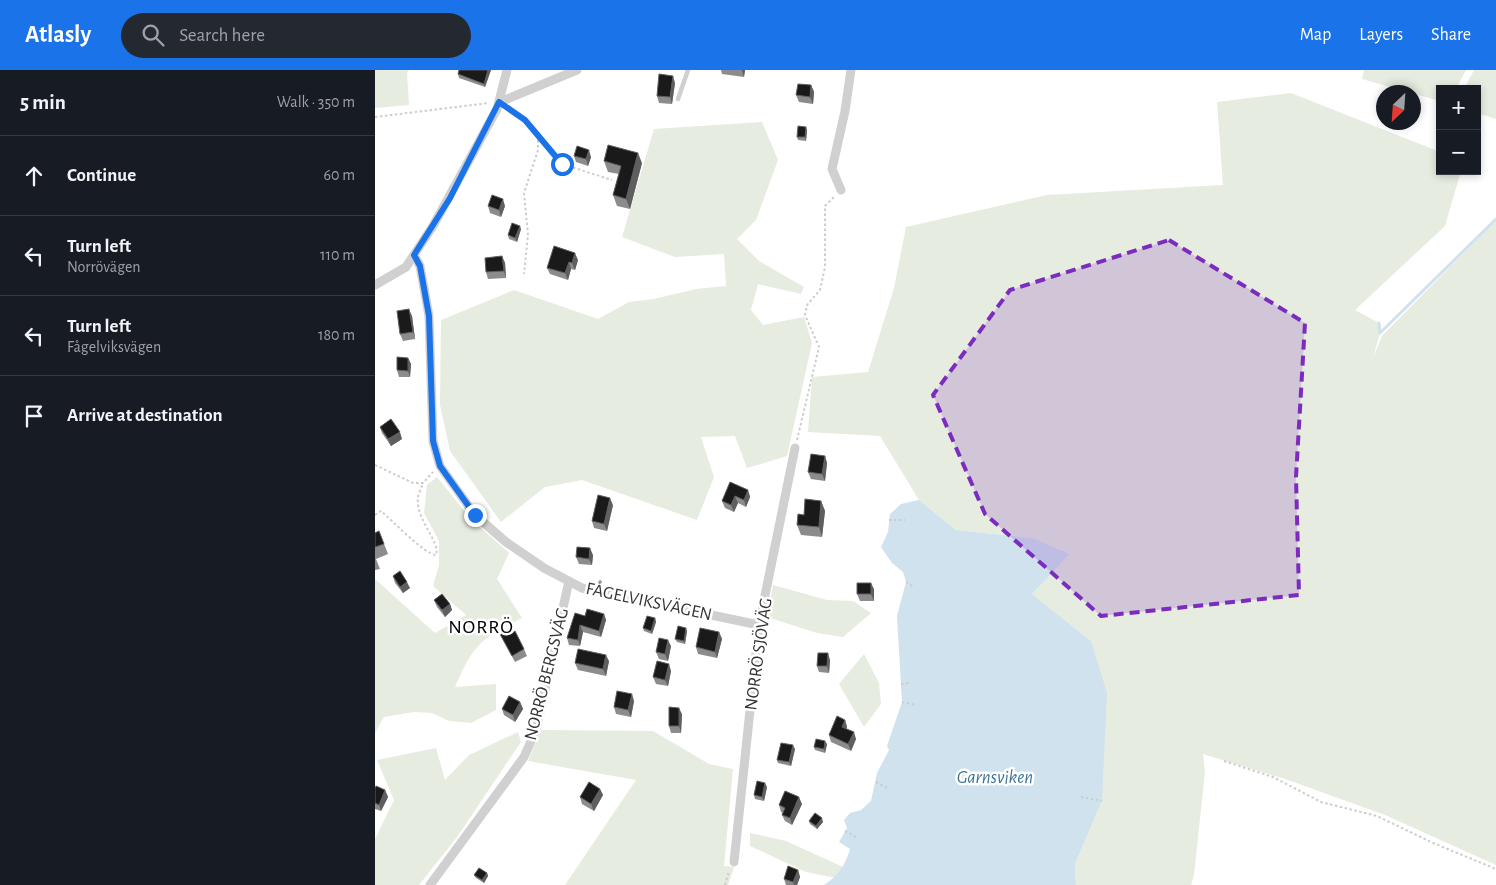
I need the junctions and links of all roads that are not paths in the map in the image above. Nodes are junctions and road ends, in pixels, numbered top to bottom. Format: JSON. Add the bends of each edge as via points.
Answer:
{"nodes":[{"id":1,"x":507,"y":70,"type":"edge"},
{"id":2,"x":577,"y":70,"type":"edge"},
{"id":3,"x":688,"y":70,"type":"edge"},
{"id":4,"x":851,"y":70,"type":"edge"},
{"id":5,"x":678,"y":99,"type":"dead end"},
{"id":6,"x":499,"y":102,"type":"junction"},
{"id":7,"x":841,"y":190,"type":"road end"},
{"id":8,"x":414,"y":255,"type":"junction"},
{"id":9,"x":375,"y":285,"type":"edge"},
{"id":10,"x":795,"y":448,"type":"road end"},
{"id":11,"x":569,"y":581,"type":"junction"},
{"id":12,"x":759,"y":625,"type":"junction"},
{"id":13,"x":734,"y":862,"type":"road end"},
{"id":14,"x":430,"y":885,"type":"edge"}],
"edges":[{"from":1,"to":6,"type":"street"},
{"from":2,"to":6,"type":"street"},
{"from":3,"to":5,"type":"lane"},
{"from":4,"to":7,"type":"street","via":[[832,169]]},
{"from":6,"to":8,"type":"street","via":[[450,198]]},
{"from":8,"to":9,"type":"street","via":[[406,267]]},
{"from":8,"to":11,"type":"street","name":"FÅGELVIKSVÄGEN","via":[[420,266],[429,316],[433,441],[439,462],[475,515],[506,542]]},
{"from":10,"to":12,"type":"street","name":"NORRÖ SJÖVÄG"},
{"from":11,"to":12,"type":"street","name":"FÅGELVIKSVÄGEN","via":[[582,588]]},
{"from":11,"to":14,"type":"street","name":"NORRÖ BERGSVÄG","via":[[536,730],[524,758]]},
{"from":12,"to":13,"type":"street","name":"NORRÖ SJÖVÄG"}]}
